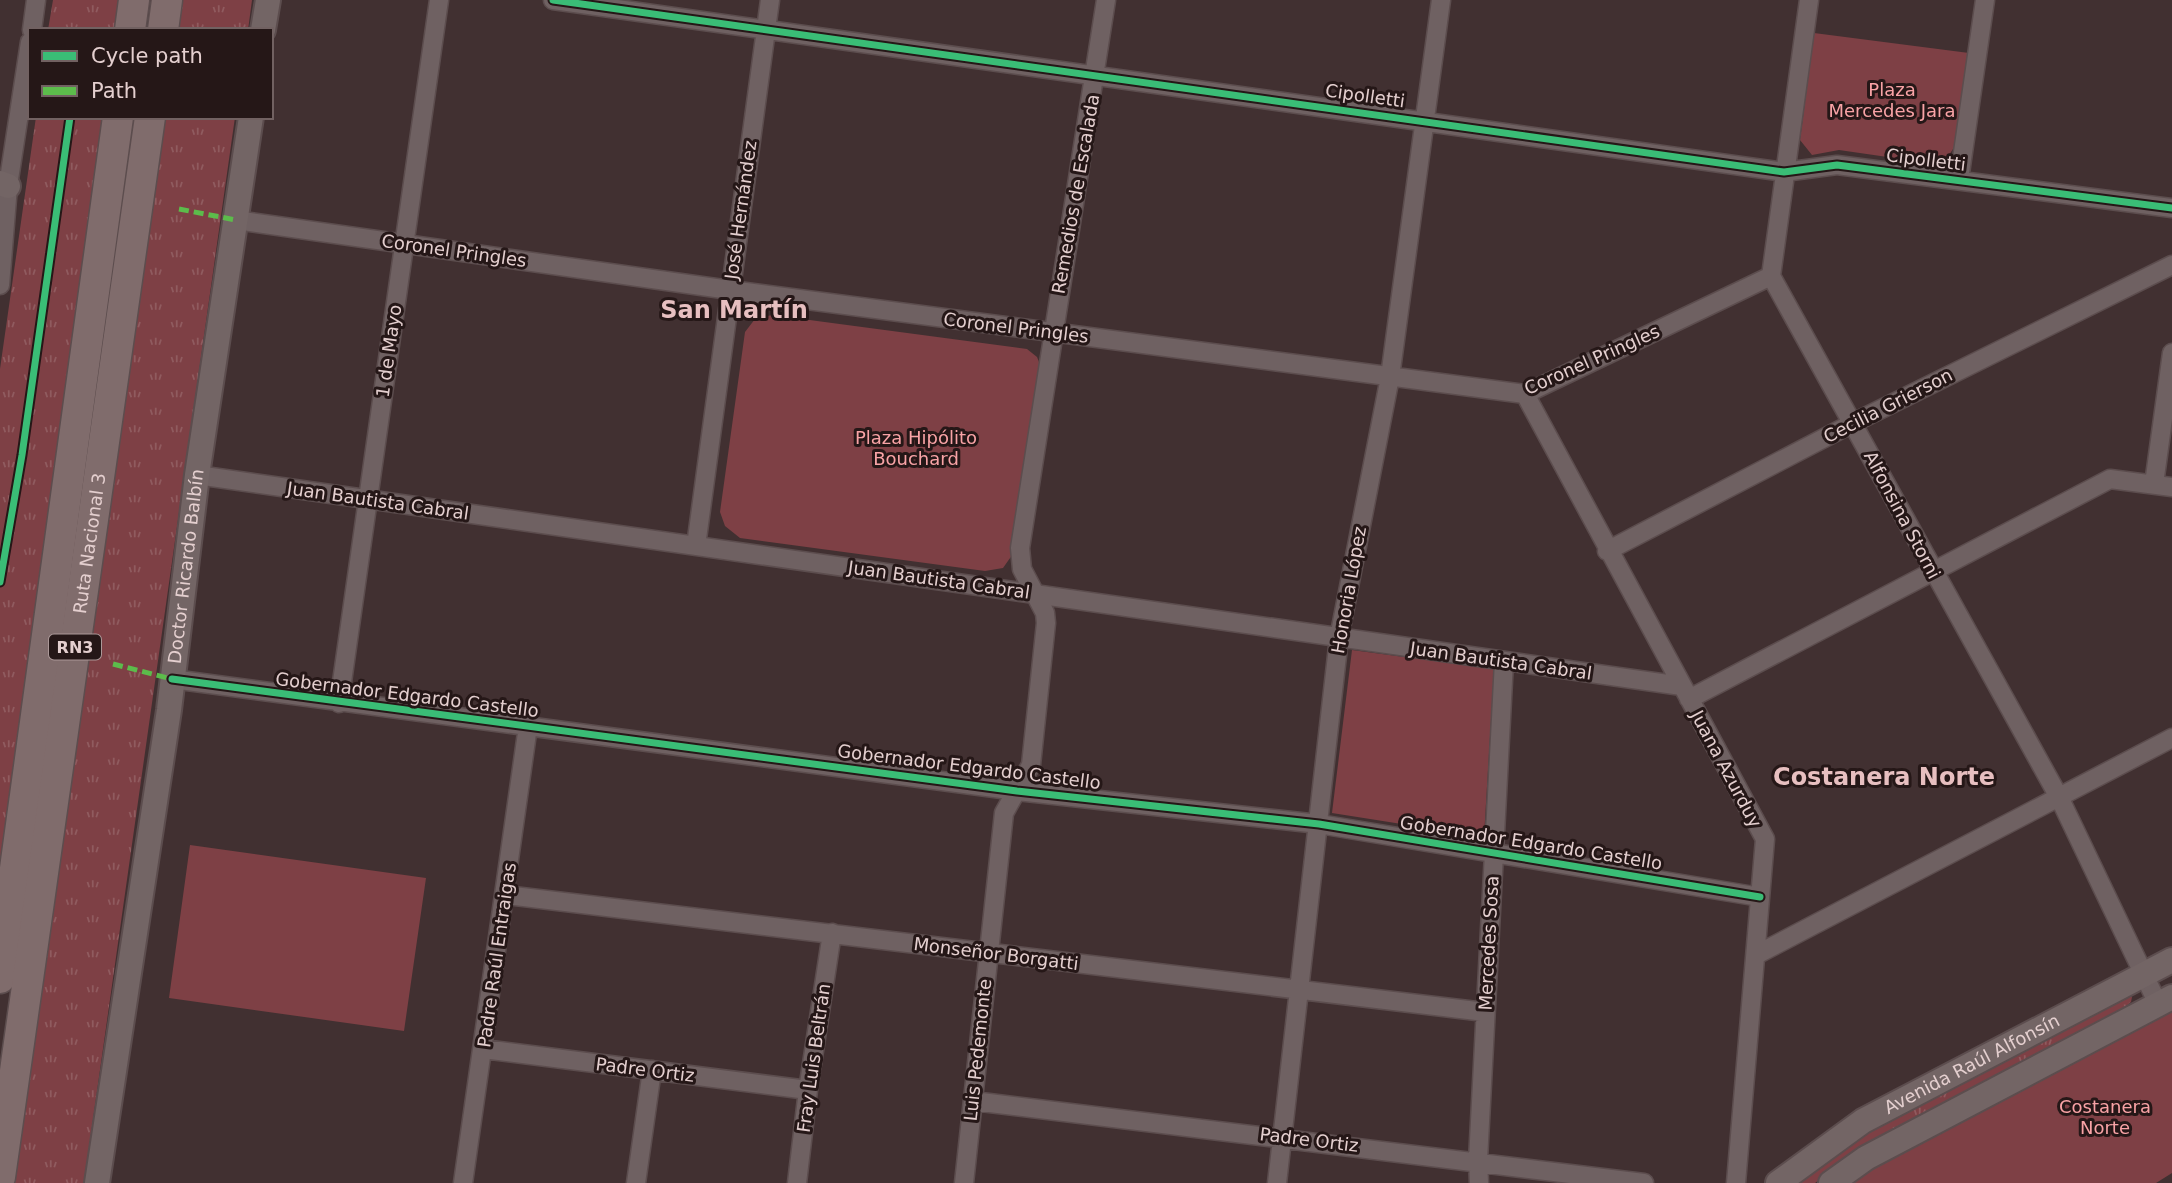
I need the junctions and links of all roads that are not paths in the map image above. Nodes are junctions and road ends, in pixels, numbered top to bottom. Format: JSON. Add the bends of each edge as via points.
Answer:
{"nodes":[{"id":1,"x":36,"y":0,"type":"edge"},
{"id":2,"x":134,"y":0,"type":"edge"},
{"id":3,"x":167,"y":0,"type":"edge"},
{"id":4,"x":268,"y":0,"type":"edge"},
{"id":5,"x":439,"y":0,"type":"edge"},
{"id":6,"x":553,"y":0,"type":"edge"},
{"id":7,"x":771,"y":0,"type":"edge"},
{"id":8,"x":1106,"y":0,"type":"edge"},
{"id":9,"x":1441,"y":0,"type":"edge"},
{"id":10,"x":1809,"y":0,"type":"edge"},
{"id":11,"x":1985,"y":0,"type":"edge"},
{"id":12,"x":767,"y":27,"type":"junction"},
{"id":13,"x":32,"y":28,"type":"edge"},
{"id":14,"x":130,"y":28,"type":"edge"},
{"id":15,"x":163,"y":28,"type":"edge"},
{"id":16,"x":263,"y":28,"type":"edge"},
{"id":17,"x":28,"y":53,"type":"edge"},
{"id":18,"x":1096,"y":75,"type":"junction"},
{"id":19,"x":118,"y":119,"type":"edge"},
{"id":20,"x":150,"y":119,"type":"edge"},
{"id":21,"x":251,"y":119,"type":"edge"},
{"id":22,"x":1426,"y":121,"type":"junction"},
{"id":23,"x":1784,"y":172,"type":"junction"},
{"id":24,"x":1959,"y":180,"type":"junction"},
{"id":25,"x":4,"y":185,"type":"edge"},
{"id":26,"x":2172,"y":208,"type":"edge"},
{"id":27,"x":236,"y":220,"type":"junction"},
{"id":28,"x":404,"y":244,"type":"junction"},
{"id":29,"x":2172,"y":265,"type":"edge"},
{"id":30,"x":1771,"y":276,"type":"junction"},
{"id":31,"x":0,"y":285,"type":"edge"},
{"id":32,"x":730,"y":290,"type":"junction"},
{"id":33,"x":1052,"y":333,"type":"junction"},
{"id":34,"x":2172,"y":353,"type":"edge"},
{"id":35,"x":1390,"y":377,"type":"junction"},
{"id":36,"x":1525,"y":394,"type":"junction"},
{"id":37,"x":1853,"y":423,"type":"junction"},
{"id":38,"x":197,"y":475,"type":"junction"},
{"id":39,"x":2154,"y":484,"type":"junction"},
{"id":40,"x":2172,"y":487,"type":"edge"},
{"id":41,"x":368,"y":499,"type":"junction"},
{"id":42,"x":696,"y":545,"type":"junction"},
{"id":43,"x":1607,"y":551,"type":"junction"},
{"id":44,"x":1932,"y":572,"type":"junction"},
{"id":45,"x":1033,"y":593,"type":"junction"},
{"id":46,"x":1339,"y":638,"type":"junction"},
{"id":47,"x":1504,"y":661,"type":"junction"},
{"id":48,"x":172,"y":679,"type":"junction"},
{"id":49,"x":1685,"y":693,"type":"junction"},
{"id":50,"x":340,"y":703,"type":"junction"},
{"id":51,"x":528,"y":726,"type":"junction"},
{"id":52,"x":2172,"y":738,"type":"edge"},
{"id":53,"x":1017,"y":791,"type":"junction"},
{"id":54,"x":2060,"y":799,"type":"junction"},
{"id":55,"x":1318,"y":824,"type":"junction"},
{"id":56,"x":1494,"y":851,"type":"junction"},
{"id":57,"x":506,"y":895,"type":"junction"},
{"id":58,"x":1760,"y":897,"type":"junction"},
{"id":59,"x":832,"y":933,"type":"junction"},
{"id":60,"x":988,"y":954,"type":"junction"},
{"id":61,"x":1756,"y":955,"type":"junction"},
{"id":62,"x":2172,"y":960,"type":"edge"},
{"id":63,"x":2144,"y":973,"type":"junction"},
{"id":64,"x":0,"y":978,"type":"edge"},
{"id":65,"x":1300,"y":989,"type":"junction"},
{"id":66,"x":2164,"y":999,"type":"edge"},
{"id":67,"x":1485,"y":1012,"type":"junction"},
{"id":68,"x":483,"y":1049,"type":"junction"},
{"id":69,"x":652,"y":1070,"type":"junction"},
{"id":70,"x":807,"y":1090,"type":"junction"},
{"id":71,"x":973,"y":1101,"type":"junction"},
{"id":72,"x":1282,"y":1136,"type":"junction"},
{"id":73,"x":1478,"y":1160,"type":"junction"},
{"id":74,"x":0,"y":1177,"type":"edge"},
{"id":75,"x":97,"y":1183,"type":"edge"},
{"id":76,"x":463,"y":1183,"type":"edge"},
{"id":77,"x":636,"y":1183,"type":"edge"},
{"id":78,"x":797,"y":1183,"type":"edge"},
{"id":79,"x":964,"y":1183,"type":"edge"},
{"id":80,"x":1277,"y":1183,"type":"edge"},
{"id":81,"x":1479,"y":1183,"type":"edge"},
{"id":82,"x":1644,"y":1183,"type":"edge"},
{"id":83,"x":1736,"y":1183,"type":"edge"},
{"id":84,"x":1778,"y":1183,"type":"edge"},
{"id":85,"x":1831,"y":1183,"type":"edge"}],
"edges":[{"from":1,"to":13,"type":"street"},
{"from":2,"to":14,"type":"highway"},
{"from":3,"to":15,"type":"highway"},
{"from":4,"to":16,"type":"street"},
{"from":5,"to":28,"type":"street","name":"1 de Mayo"},
{"from":6,"to":12,"type":"street","name":"Cipolletti"},
{"from":7,"to":12,"type":"street","name":"José Hernández"},
{"from":8,"to":18,"type":"street","name":"Remedios de Escalada"},
{"from":9,"to":22,"type":"street","name":"Honoria López"},
{"from":10,"to":23,"type":"street"},
{"from":11,"to":24,"type":"street"},
{"from":12,"to":18,"type":"street","name":"Cipolletti"},
{"from":12,"to":32,"type":"street","name":"José Hernández"},
{"from":17,"to":25,"type":"street"},
{"from":18,"to":22,"type":"street","name":"Cipolletti"},
{"from":18,"to":33,"type":"street","name":"Remedios de Escalada"},
{"from":19,"to":64,"type":"highway","name":"Ruta Nacional 3","number":"RN3"},
{"from":20,"to":74,"type":"highway","name":"Ruta Nacional 3","number":"RN3"},
{"from":21,"to":27,"type":"street","name":"Doctor Ricardo Balbín"},
{"from":22,"to":23,"type":"street","name":"Cipolletti"},
{"from":22,"to":35,"type":"street","name":"Honoria López"},
{"from":23,"to":24,"type":"street","name":"Cipolletti","via":[[1838,165]]},
{"from":23,"to":30,"type":"street"},
{"from":24,"to":26,"type":"street","name":"Cipolletti"},
{"from":25,"to":31,"type":"street"},
{"from":27,"to":28,"type":"street","name":"Coronel Pringles"},
{"from":27,"to":38,"type":"street","name":"Doctor Ricardo Balbín"},
{"from":28,"to":32,"type":"street","name":"Coronel Pringles"},
{"from":28,"to":41,"type":"street","name":"1 de Mayo"},
{"from":29,"to":37,"type":"street","name":"Cecilia Grierson"},
{"from":30,"to":36,"type":"street","name":"Coronel Pringles"},
{"from":30,"to":37,"type":"street","name":"Alfonsina Storni"},
{"from":32,"to":33,"type":"street","name":"Coronel Pringles"},
{"from":32,"to":42,"type":"street","name":"José Hernández"},
{"from":33,"to":35,"type":"street","name":"Coronel Pringles"},
{"from":33,"to":45,"type":"street","name":"Remedios de Escalada","via":[[1020,548],[1022,569]]},
{"from":34,"to":39,"type":"street"},
{"from":35,"to":36,"type":"street","name":"Coronel Pringles"},
{"from":35,"to":46,"type":"street","name":"Honoria López"},
{"from":36,"to":43,"type":"street","name":"Juana Azurduy"},
{"from":37,"to":43,"type":"street","name":"Cecilia Grierson"},
{"from":37,"to":44,"type":"street","name":"Alfonsina Storni"},
{"from":38,"to":41,"type":"street","name":"Juan Bautista Cabral"},
{"from":38,"to":48,"type":"street","name":"Doctor Ricardo Balbín"},
{"from":39,"to":40,"type":"street"},
{"from":39,"to":44,"type":"street","via":[[2110,478]]},
{"from":41,"to":42,"type":"street","name":"Juan Bautista Cabral"},
{"from":41,"to":50,"type":"street","name":"1 de Mayo"},
{"from":42,"to":45,"type":"street","name":"Juan Bautista Cabral"},
{"from":43,"to":49,"type":"street","name":"Juana Azurduy"},
{"from":44,"to":49,"type":"street"},
{"from":44,"to":54,"type":"street","name":"Alfonsina Storni"},
{"from":45,"to":46,"type":"street","name":"Juan Bautista Cabral"},
{"from":45,"to":53,"type":"street","name":"Luis Pedemonte","via":[[1046,623],[1031,765]]},
{"from":46,"to":47,"type":"street","name":"Juan Bautista Cabral"},
{"from":46,"to":55,"type":"street","name":"Honoria López"},
{"from":47,"to":49,"type":"street","name":"Juan Bautista Cabral"},
{"from":47,"to":56,"type":"street","name":"Mercedes Sosa"},
{"from":48,"to":50,"type":"street","name":"Gobernador Edgardo Castello"},
{"from":48,"to":75,"type":"street","name":"Doctor Ricardo Balbín"},
{"from":49,"to":58,"type":"street","name":"Juana Azurduy","via":[[1765,839]]},
{"from":50,"to":51,"type":"street","name":"Gobernador Edgardo Castello"},
{"from":51,"to":53,"type":"street","name":"Gobernador Edgardo Castello"},
{"from":51,"to":57,"type":"street","name":"Padre Raúl Entraigas"},
{"from":52,"to":54,"type":"street"},
{"from":53,"to":55,"type":"street","name":"Gobernador Edgardo Castello"},
{"from":53,"to":60,"type":"street","name":"Luis Pedemonte","via":[[1004,813]]},
{"from":54,"to":61,"type":"street"},
{"from":54,"to":63,"type":"street","name":"Alfonsina Storni"},
{"from":55,"to":56,"type":"street","name":"Gobernador Edgardo Castello"},
{"from":55,"to":65,"type":"street","name":"Honoria López"},
{"from":56,"to":58,"type":"street","name":"Gobernador Edgardo Castello"},
{"from":56,"to":67,"type":"street","name":"Mercedes Sosa"},
{"from":57,"to":59,"type":"street","name":"Monseñor Borgatti"},
{"from":57,"to":68,"type":"street","name":"Padre Raúl Entraigas"},
{"from":58,"to":61,"type":"street","name":"Juana Azurduy"},
{"from":59,"to":60,"type":"street","name":"Monseñor Borgatti"},
{"from":59,"to":70,"type":"street","name":"Fray Luis Beltrán"},
{"from":60,"to":65,"type":"street","name":"Monseñor Borgatti"},
{"from":60,"to":71,"type":"street","name":"Luis Pedemonte"},
{"from":61,"to":83,"type":"street","name":"Juana Azurduy"},
{"from":62,"to":63,"type":"street","name":"Avenida Raúl Alfonsín"},
{"from":63,"to":66,"type":"street","name":"Alfonsina Storni"},
{"from":63,"to":84,"type":"street","name":"Avenida Raúl Alfonsín","via":[[1863,1121]]},
{"from":65,"to":67,"type":"street","name":"Monseñor Borgatti"},
{"from":65,"to":72,"type":"street","name":"Honoria López"},
{"from":66,"to":85,"type":"street","name":"Avenida Raúl Alfonsín","via":[[1866,1157]]},
{"from":67,"to":73,"type":"street","name":"Mercedes Sosa"},
{"from":68,"to":69,"type":"street","name":"Padre Ortiz"},
{"from":68,"to":76,"type":"street","name":"Padre Raúl Entraigas"},
{"from":69,"to":70,"type":"street","name":"Padre Ortiz"},
{"from":69,"to":77,"type":"street"},
{"from":70,"to":78,"type":"street","name":"Fray Luis Beltrán"},
{"from":71,"to":72,"type":"street","name":"Padre Ortiz"},
{"from":71,"to":79,"type":"street","name":"Luis Pedemonte"},
{"from":72,"to":73,"type":"street","name":"Padre Ortiz"},
{"from":72,"to":80,"type":"street","name":"Honoria López"},
{"from":73,"to":81,"type":"street","name":"Mercedes Sosa"},
{"from":73,"to":82,"type":"street","name":"Padre Ortiz"}]}
